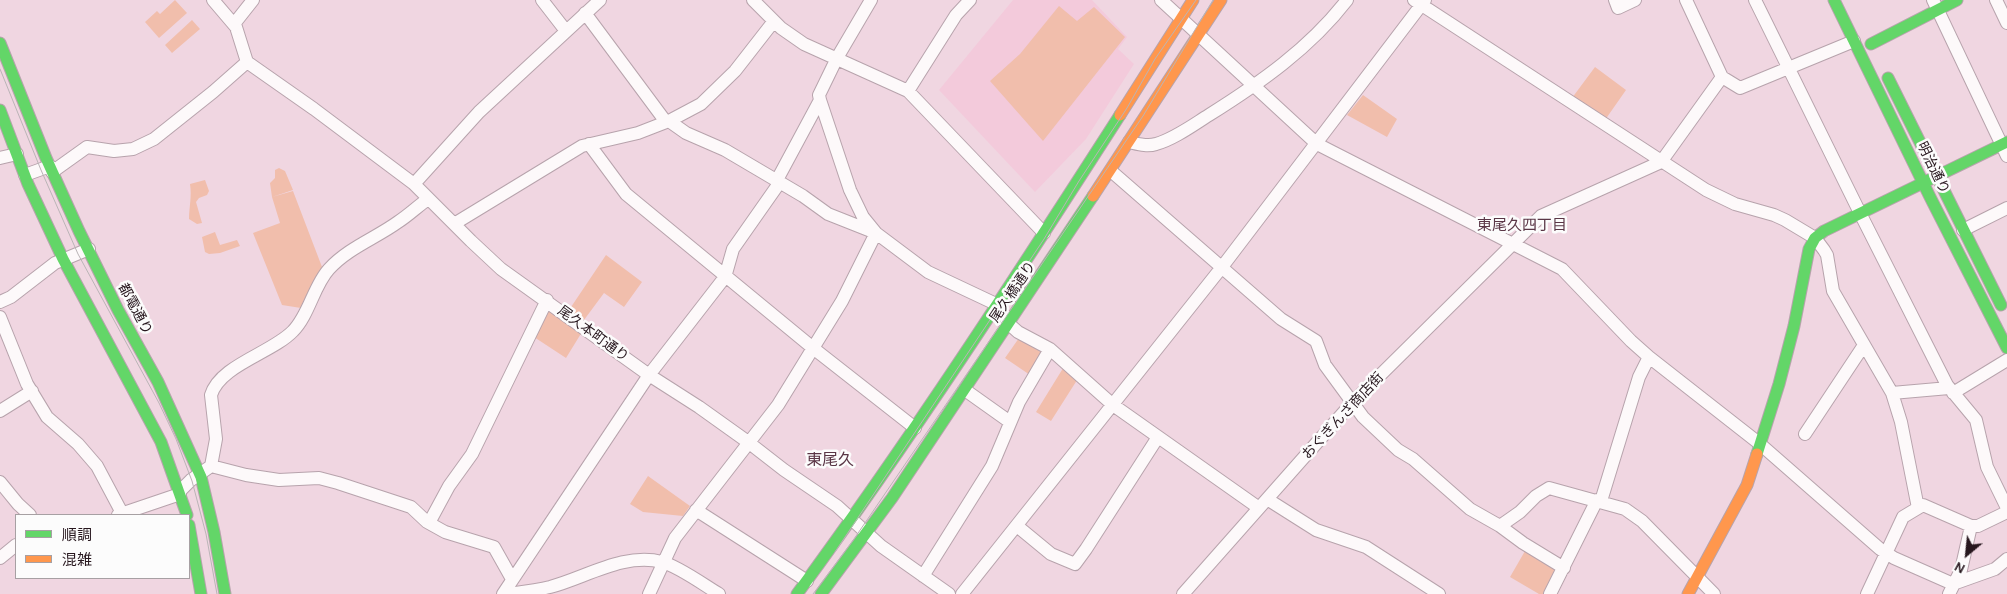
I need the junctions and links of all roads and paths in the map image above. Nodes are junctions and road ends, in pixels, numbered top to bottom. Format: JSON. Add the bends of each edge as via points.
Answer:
{"nodes":[{"id":1,"x":213,"y":0,"type":"edge"},
{"id":2,"x":253,"y":0,"type":"edge"},
{"id":3,"x":542,"y":0,"type":"edge"},
{"id":4,"x":600,"y":0,"type":"edge"},
{"id":5,"x":754,"y":0,"type":"edge"},
{"id":6,"x":871,"y":0,"type":"edge"},
{"id":7,"x":970,"y":0,"type":"edge"},
{"id":8,"x":1161,"y":0,"type":"edge"},
{"id":9,"x":1194,"y":0,"type":"edge"},
{"id":10,"x":1220,"y":0,"type":"edge"},
{"id":11,"x":1347,"y":0,"type":"edge"},
{"id":12,"x":1635,"y":0,"type":"edge"},
{"id":13,"x":1686,"y":0,"type":"edge"},
{"id":14,"x":1755,"y":0,"type":"edge"},
{"id":15,"x":1834,"y":0,"type":"edge"},
{"id":16,"x":1956,"y":0,"type":"edge"},
{"id":17,"x":1996,"y":0,"type":"edge"},
{"id":18,"x":1420,"y":2,"type":"edge"},
{"id":19,"x":1617,"y":4,"type":"edge"},
{"id":20,"x":1936,"y":5,"type":"edge"},
{"id":21,"x":585,"y":13,"type":"junction"},
{"id":22,"x":1181,"y":20,"type":"junction"},
{"id":23,"x":774,"y":21,"type":"junction"},
{"id":24,"x":2007,"y":23,"type":"edge"},
{"id":25,"x":234,"y":24,"type":"junction"},
{"id":26,"x":566,"y":31,"type":"junction"},
{"id":27,"x":1199,"y":35,"type":"junction"},
{"id":28,"x":1854,"y":41,"type":"junction"},
{"id":29,"x":0,"y":43,"type":"edge"},
{"id":30,"x":1871,"y":44,"type":"dead end"},
{"id":31,"x":837,"y":58,"type":"junction"},
{"id":32,"x":246,"y":62,"type":"junction"},
{"id":33,"x":1789,"y":69,"type":"junction"},
{"id":34,"x":1883,"y":70,"type":"dead end"},
{"id":35,"x":1722,"y":77,"type":"junction"},
{"id":36,"x":1253,"y":87,"type":"junction"},
{"id":37,"x":908,"y":91,"type":"junction"},
{"id":38,"x":820,"y":100,"type":"junction"},
{"id":39,"x":0,"y":110,"type":"edge"},
{"id":40,"x":667,"y":121,"type":"junction"},
{"id":41,"x":1129,"y":142,"type":"junction"},
{"id":42,"x":589,"y":144,"type":"junction"},
{"id":43,"x":1316,"y":144,"type":"junction"},
{"id":44,"x":2005,"y":148,"type":"edge"},
{"id":45,"x":17,"y":154,"type":"junction"},
{"id":46,"x":0,"y":158,"type":"edge"},
{"id":47,"x":1661,"y":162,"type":"junction"},
{"id":48,"x":51,"y":169,"type":"junction"},
{"id":49,"x":1111,"y":171,"type":"junction"},
{"id":50,"x":25,"y":175,"type":"junction"},
{"id":51,"x":1936,"y":177,"type":"junction"},
{"id":52,"x":778,"y":181,"type":"junction"},
{"id":53,"x":414,"y":184,"type":"junction"},
{"id":54,"x":1923,"y":184,"type":"junction"},
{"id":55,"x":428,"y":198,"type":"junction"},
{"id":56,"x":2007,"y":208,"type":"edge"},
{"id":57,"x":1861,"y":215,"type":"junction"},
{"id":58,"x":454,"y":224,"type":"junction"},
{"id":59,"x":1963,"y":230,"type":"junction"},
{"id":60,"x":1044,"y":233,"type":"junction"},
{"id":61,"x":876,"y":234,"type":"junction"},
{"id":62,"x":1815,"y":238,"type":"junction"},
{"id":63,"x":1511,"y":244,"type":"junction"},
{"id":64,"x":89,"y":250,"type":"junction"},
{"id":65,"x":62,"y":259,"type":"junction"},
{"id":66,"x":1222,"y":267,"type":"junction"},
{"id":67,"x":725,"y":277,"type":"junction"},
{"id":68,"x":547,"y":300,"type":"junction"},
{"id":69,"x":0,"y":302,"type":"edge"},
{"id":70,"x":998,"y":306,"type":"junction"},
{"id":71,"x":0,"y":317,"type":"edge"},
{"id":72,"x":2007,"y":318,"type":"edge"},
{"id":73,"x":1009,"y":324,"type":"junction"},
{"id":74,"x":1864,"y":345,"type":"junction"},
{"id":75,"x":813,"y":348,"type":"junction"},
{"id":76,"x":2007,"y":348,"type":"edge"},
{"id":77,"x":1050,"y":349,"type":"junction"},
{"id":78,"x":1649,"y":357,"type":"junction"},
{"id":79,"x":2007,"y":360,"type":"edge"},
{"id":80,"x":649,"y":374,"type":"junction"},
{"id":81,"x":965,"y":390,"type":"junction"},
{"id":82,"x":1951,"y":390,"type":"junction"},
{"id":83,"x":32,"y":391,"type":"junction"},
{"id":84,"x":1892,"y":393,"type":"junction"},
{"id":85,"x":1352,"y":403,"type":"junction"},
{"id":86,"x":1113,"y":405,"type":"junction"},
{"id":87,"x":0,"y":412,"type":"edge"},
{"id":88,"x":1010,"y":422,"type":"junction"},
{"id":89,"x":915,"y":428,"type":"junction"},
{"id":90,"x":1805,"y":434,"type":"dead end"},
{"id":91,"x":1158,"y":437,"type":"junction"},
{"id":92,"x":748,"y":442,"type":"junction"},
{"id":93,"x":1760,"y":444,"type":"junction"},
{"id":94,"x":205,"y":469,"type":"junction"},
{"id":95,"x":0,"y":482,"type":"edge"},
{"id":96,"x":180,"y":493,"type":"junction"},
{"id":97,"x":1599,"y":501,"type":"junction"},
{"id":98,"x":1263,"y":504,"type":"junction"},
{"id":99,"x":1918,"y":508,"type":"junction"},
{"id":100,"x":696,"y":510,"type":"junction"},
{"id":101,"x":2007,"y":510,"type":"edge"},
{"id":102,"x":29,"y":514,"type":"edge"},
{"id":103,"x":120,"y":514,"type":"edge"},
{"id":104,"x":187,"y":514,"type":"edge"},
{"id":105,"x":852,"y":519,"type":"junction"},
{"id":106,"x":429,"y":523,"type":"junction"},
{"id":107,"x":1017,"y":526,"type":"junction"},
{"id":108,"x":1500,"y":526,"type":"junction"},
{"id":109,"x":1971,"y":526,"type":"junction"},
{"id":110,"x":190,"y":531,"type":"edge"},
{"id":111,"x":867,"y":532,"type":"junction"},
{"id":112,"x":15,"y":546,"type":"edge"},
{"id":113,"x":1886,"y":554,"type":"junction"},
{"id":114,"x":0,"y":558,"type":"edge"},
{"id":115,"x":2007,"y":559,"type":"edge"},
{"id":116,"x":664,"y":563,"type":"junction"},
{"id":117,"x":1564,"y":568,"type":"junction"},
{"id":118,"x":923,"y":576,"type":"junction"},
{"id":119,"x":1697,"y":578,"type":"junction"},
{"id":120,"x":512,"y":579,"type":"junction"},
{"id":121,"x":807,"y":581,"type":"junction"},
{"id":122,"x":1951,"y":589,"type":"edge"},
{"id":123,"x":825,"y":593,"type":"edge"},
{"id":124,"x":201,"y":594,"type":"edge"},
{"id":125,"x":225,"y":594,"type":"edge"},
{"id":126,"x":503,"y":594,"type":"edge"},
{"id":127,"x":508,"y":594,"type":"edge"},
{"id":128,"x":650,"y":594,"type":"edge"},
{"id":129,"x":719,"y":594,"type":"edge"},
{"id":130,"x":797,"y":594,"type":"edge"},
{"id":131,"x":950,"y":594,"type":"edge"},
{"id":132,"x":962,"y":594,"type":"edge"},
{"id":133,"x":1183,"y":594,"type":"edge"},
{"id":134,"x":1439,"y":594,"type":"edge"},
{"id":135,"x":1550,"y":594,"type":"edge"},
{"id":136,"x":1688,"y":594,"type":"edge"},
{"id":137,"x":1714,"y":594,"type":"edge"},
{"id":138,"x":1867,"y":594,"type":"edge"}],
"edges":[{"from":1,"to":25,"type":"street"},
{"from":2,"to":25,"type":"street"},
{"from":3,"to":26,"type":"street"},
{"from":4,"to":21,"type":"street"},
{"from":5,"to":23,"type":"street"},
{"from":6,"to":31,"type":"street"},
{"from":7,"to":37,"type":"street","via":[[956,15]]},
{"from":8,"to":22,"type":"street"},
{"from":9,"to":22,"type":"main road","name":"尾久橋通り"},
{"from":10,"to":27,"type":"main road","name":"尾久橋通り"},
{"from":11,"to":36,"type":"street","via":[[1332,19]]},
{"from":12,"to":19,"type":"street"},
{"from":13,"to":35,"type":"street"},
{"from":14,"to":33,"type":"street"},
{"from":15,"to":28,"type":"main road","name":"明治通り"},
{"from":16,"to":20,"type":"main road"},
{"from":17,"to":24,"type":"street"},
{"from":18,"to":43,"type":"street"},
{"from":18,"to":47,"type":"street"},
{"from":20,"to":30,"type":"main road"},
{"from":20,"to":44,"type":"street"},
{"from":21,"to":26,"type":"street"},
{"from":21,"to":40,"type":"street"},
{"from":22,"to":27,"type":"street"},
{"from":22,"to":60,"type":"main road","name":"尾久橋通り"},
{"from":23,"to":31,"type":"street","via":[[804,44]]},
{"from":23,"to":40,"type":"street","via":[[735,71],[701,104]]},
{"from":25,"to":32,"type":"street"},
{"from":26,"to":53,"type":"street","via":[[479,112]]},
{"from":27,"to":36,"type":"street"},
{"from":27,"to":41,"type":"main road","name":"尾久橋通り"},
{"from":28,"to":33,"type":"street"},
{"from":28,"to":54,"type":"main road","name":"明治通り"},
{"from":29,"to":48,"type":"main road","name":"都電通り"},
{"from":31,"to":37,"type":"street"},
{"from":31,"to":38,"type":"street","via":[[819,95]]},
{"from":32,"to":48,"type":"street","via":[[154,139],[134,149],[87,148]]},
{"from":32,"to":53,"type":"street","name":"尾久本町通り"},
{"from":33,"to":35,"type":"street","via":[[1740,88]]},
{"from":33,"to":57,"type":"street"},
{"from":34,"to":51,"type":"main road","name":"明治通り"},
{"from":35,"to":47,"type":"street"},
{"from":36,"to":41,"type":"street","via":[[1189,128],[1156,144]]},
{"from":36,"to":43,"type":"street"},
{"from":37,"to":60,"type":"street"},
{"from":38,"to":52,"type":"street"},
{"from":38,"to":61,"type":"street","via":[[850,190],[863,217]]},
{"from":39,"to":45,"type":"main road"},
{"from":40,"to":42,"type":"street","via":[[638,133]]},
{"from":40,"to":52,"type":"street","via":[[726,150]]},
{"from":41,"to":49,"type":"main road","name":"尾久橋通り"},
{"from":42,"to":58,"type":"street"},
{"from":42,"to":67,"type":"street","via":[[626,194]]},
{"from":43,"to":63,"type":"street"},
{"from":43,"to":66,"type":"street"},
{"from":44,"to":51,"type":"main road"},
{"from":45,"to":46,"type":"street"},
{"from":45,"to":50,"type":"main road"},
{"from":47,"to":62,"type":"street","via":[[1706,190],[1736,204],[1774,215]]},
{"from":47,"to":63,"type":"street","name":"おぐぎんざ商店街","via":[[1541,216]]},
{"from":48,"to":50,"type":"street"},
{"from":48,"to":64,"type":"main road","name":"都電通り"},
{"from":49,"to":66,"type":"street"},
{"from":49,"to":73,"type":"main road","name":"尾久橋通り"},
{"from":50,"to":65,"type":"main road"},
{"from":51,"to":54,"type":"main road"},
{"from":51,"to":59,"type":"main road","name":"明治通り"},
{"from":52,"to":61,"type":"street","via":[[828,214]]},
{"from":52,"to":67,"type":"street","via":[[733,249]]},
{"from":53,"to":55,"type":"street","name":"尾久本町通り"},
{"from":54,"to":57,"type":"main road"},
{"from":54,"to":76,"type":"main road","name":"明治通り"},
{"from":55,"to":58,"type":"street","name":"尾久本町通り"},
{"from":55,"to":94,"type":"street","via":[[399,222],[356,247],[329,269],[294,331],[236,367],[213,389],[216,439]]},
{"from":56,"to":59,"type":"street"},
{"from":57,"to":62,"type":"main road"},
{"from":57,"to":82,"type":"street"},
{"from":58,"to":68,"type":"street","name":"尾久本町通り","via":[[501,268]]},
{"from":59,"to":72,"type":"main road","name":"明治通り"},
{"from":60,"to":70,"type":"main road","name":"尾久橋通り"},
{"from":61,"to":70,"type":"street","via":[[928,272]]},
{"from":61,"to":75,"type":"street","via":[[842,301]]},
{"from":62,"to":74,"type":"street","via":[[1827,255],[1833,291]]},
{"from":62,"to":93,"type":"main road","via":[[1809,249],[1794,326]]},
{"from":63,"to":78,"type":"street","via":[[1562,269]]},
{"from":63,"to":85,"type":"street","name":"おぐぎんざ商店街"},
{"from":64,"to":65,"type":"street"},
{"from":64,"to":94,"type":"main road","name":"都電通り"},
{"from":65,"to":69,"type":"street"},
{"from":65,"to":96,"type":"main road","via":[[148,416]]},
{"from":66,"to":85,"type":"street","via":[[1281,319],[1316,341],[1325,365]]},
{"from":66,"to":86,"type":"street"},
{"from":67,"to":75,"type":"street"},
{"from":67,"to":80,"type":"street"},
{"from":68,"to":80,"type":"street","name":"尾久本町通り"},
{"from":68,"to":106,"type":"street","via":[[472,454],[449,486]]},
{"from":70,"to":73,"type":"street"},
{"from":70,"to":89,"type":"main road","name":"尾久橋通り"},
{"from":71,"to":83,"type":"street"},
{"from":73,"to":77,"type":"street"},
{"from":73,"to":81,"type":"main road","name":"尾久橋通り"},
{"from":74,"to":84,"type":"street"},
{"from":74,"to":90,"type":"street"},
{"from":75,"to":89,"type":"street"},
{"from":75,"to":92,"type":"street","via":[[778,405]]},
{"from":77,"to":86,"type":"street"},
{"from":77,"to":88,"type":"street"},
{"from":78,"to":93,"type":"street"},
{"from":78,"to":97,"type":"street","via":[[1639,377]]},
{"from":79,"to":82,"type":"street"},
{"from":80,"to":92,"type":"street","name":"尾久本町通り"},
{"from":80,"to":120,"type":"street"},
{"from":81,"to":88,"type":"street"},
{"from":81,"to":111,"type":"main road","name":"尾久橋通り"},
{"from":82,"to":84,"type":"street"},
{"from":82,"to":101,"type":"street","via":[[1976,420],[1988,467]]},
{"from":83,"to":87,"type":"street"},
{"from":83,"to":103,"type":"street","via":[[47,417],[97,466]]},
{"from":84,"to":99,"type":"street"},
{"from":85,"to":98,"type":"street","name":"おぐぎんざ商店街"},
{"from":85,"to":108,"type":"street","via":[[1398,450],[1413,459],[1470,509]]},
{"from":86,"to":91,"type":"street"},
{"from":86,"to":107,"type":"street"},
{"from":88,"to":118,"type":"street","via":[[992,466]]},
{"from":89,"to":105,"type":"main road","name":"尾久橋通り"},
{"from":91,"to":98,"type":"street"},
{"from":91,"to":107,"type":"street","via":[[1075,564],[1051,554]]},
{"from":92,"to":100,"type":"street"},
{"from":92,"to":105,"type":"street","name":"尾久本町通り"},
{"from":93,"to":113,"type":"street"},
{"from":93,"to":119,"type":"main road","via":[[1747,485]]},
{"from":94,"to":96,"type":"street"},
{"from":94,"to":106,"type":"street","via":[[278,480],[319,478],[410,507]]},
{"from":94,"to":125,"type":"main road","name":"都電通り"},
{"from":95,"to":102,"type":"street"},
{"from":96,"to":103,"type":"street"},
{"from":96,"to":104,"type":"main road"},
{"from":97,"to":108,"type":"street","via":[[1549,488]]},
{"from":97,"to":117,"type":"street"},
{"from":97,"to":119,"type":"street","via":[[1625,509],[1642,521]]},
{"from":98,"to":133,"type":"street","name":"おぐぎんざ商店街"},
{"from":98,"to":134,"type":"street","via":[[1316,530],[1366,547]]},
{"from":99,"to":109,"type":"street","via":[[1924,505]]},
{"from":99,"to":113,"type":"street","via":[[1903,517]]},
{"from":100,"to":116,"type":"street","via":[[675,538]]},
{"from":100,"to":121,"type":"street"},
{"from":101,"to":109,"type":"street","via":[[1978,526]]},
{"from":105,"to":111,"type":"street","name":"尾久本町通り"},
{"from":105,"to":121,"type":"main road","name":"尾久橋通り"},
{"from":106,"to":120,"type":"street","via":[[445,532],[494,547]]},
{"from":107,"to":132,"type":"street"},
{"from":108,"to":117,"type":"street"},
{"from":109,"to":122,"type":"street","via":[[1960,570]]},
{"from":110,"to":124,"type":"main road"},
{"from":111,"to":118,"type":"street","name":"尾久本町通り"},
{"from":111,"to":123,"type":"main road","name":"尾久橋通り"},
{"from":112,"to":114,"type":"street"},
{"from":113,"to":122,"type":"street"},
{"from":113,"to":138,"type":"street"},
{"from":115,"to":122,"type":"street","via":[[1995,569]]},
{"from":116,"to":127,"type":"street","via":[[635,561],[550,587]]},
{"from":116,"to":128,"type":"street"},
{"from":116,"to":129,"type":"street"},
{"from":117,"to":135,"type":"street"},
{"from":118,"to":131,"type":"street","name":"尾久本町通り"},
{"from":119,"to":136,"type":"main road"},
{"from":119,"to":137,"type":"street"},
{"from":120,"to":126,"type":"street"},
{"from":121,"to":130,"type":"main road","name":"尾久橋通り"}]}
